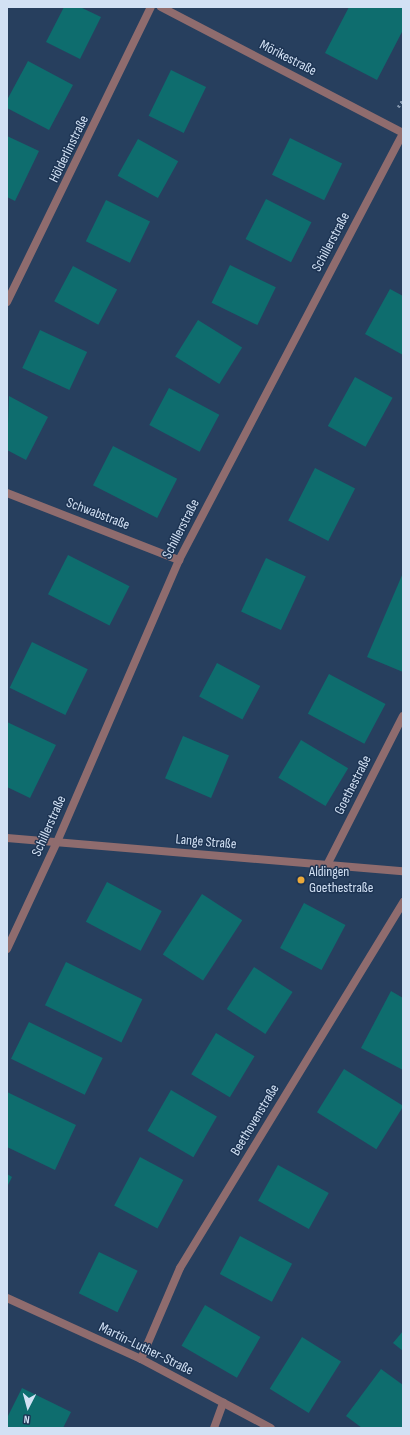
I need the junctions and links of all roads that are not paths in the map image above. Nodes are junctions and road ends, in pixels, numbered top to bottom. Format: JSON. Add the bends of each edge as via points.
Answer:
{"nodes":[{"id":1,"x":151,"y":7,"type":"edge"},
{"id":2,"x":161,"y":7,"type":"edge"},
{"id":3,"x":403,"y":133,"type":"edge"},
{"id":4,"x":7,"y":302,"type":"edge"},
{"id":5,"x":7,"y":493,"type":"edge"},
{"id":6,"x":179,"y":560,"type":"junction"},
{"id":7,"x":403,"y":716,"type":"edge"},
{"id":8,"x":7,"y":838,"type":"edge"},
{"id":9,"x":57,"y":842,"type":"junction"},
{"id":10,"x":327,"y":865,"type":"junction"},
{"id":11,"x":403,"y":871,"type":"edge"},
{"id":12,"x":403,"y":902,"type":"edge"},
{"id":13,"x":7,"y":949,"type":"edge"},
{"id":14,"x":7,"y":1298,"type":"edge"},
{"id":15,"x":142,"y":1359,"type":"junction"},
{"id":16,"x":223,"y":1403,"type":"junction"},
{"id":17,"x":214,"y":1428,"type":"edge"},
{"id":18,"x":271,"y":1428,"type":"edge"}],
"edges":[{"from":1,"to":4,"type":"street","name":"Hölderlinstraße"},
{"from":2,"to":3,"type":"street","name":"Mörikestraße"},
{"from":3,"to":6,"type":"street","name":"Schillerstraße"},
{"from":5,"to":6,"type":"street","name":"Schwabstraße"},
{"from":6,"to":9,"type":"street","name":"Schillerstraße"},
{"from":7,"to":10,"type":"street","name":"Goethestraße"},
{"from":8,"to":9,"type":"street","name":"Lange Straße"},
{"from":9,"to":10,"type":"street","name":"Lange Straße"},
{"from":9,"to":13,"type":"street","name":"Schillerstraße"},
{"from":10,"to":11,"type":"street","name":"Lange Straße"},
{"from":12,"to":15,"type":"street","name":"Beethovenstraße","via":[[180,1268]]},
{"from":14,"to":15,"type":"street","name":"Martin-Luther-Straße"},
{"from":15,"to":16,"type":"street","name":"Martin-Luther-Straße"},
{"from":16,"to":17,"type":"street"},
{"from":16,"to":18,"type":"street","name":"Martin-Luther-Straße"}]}
